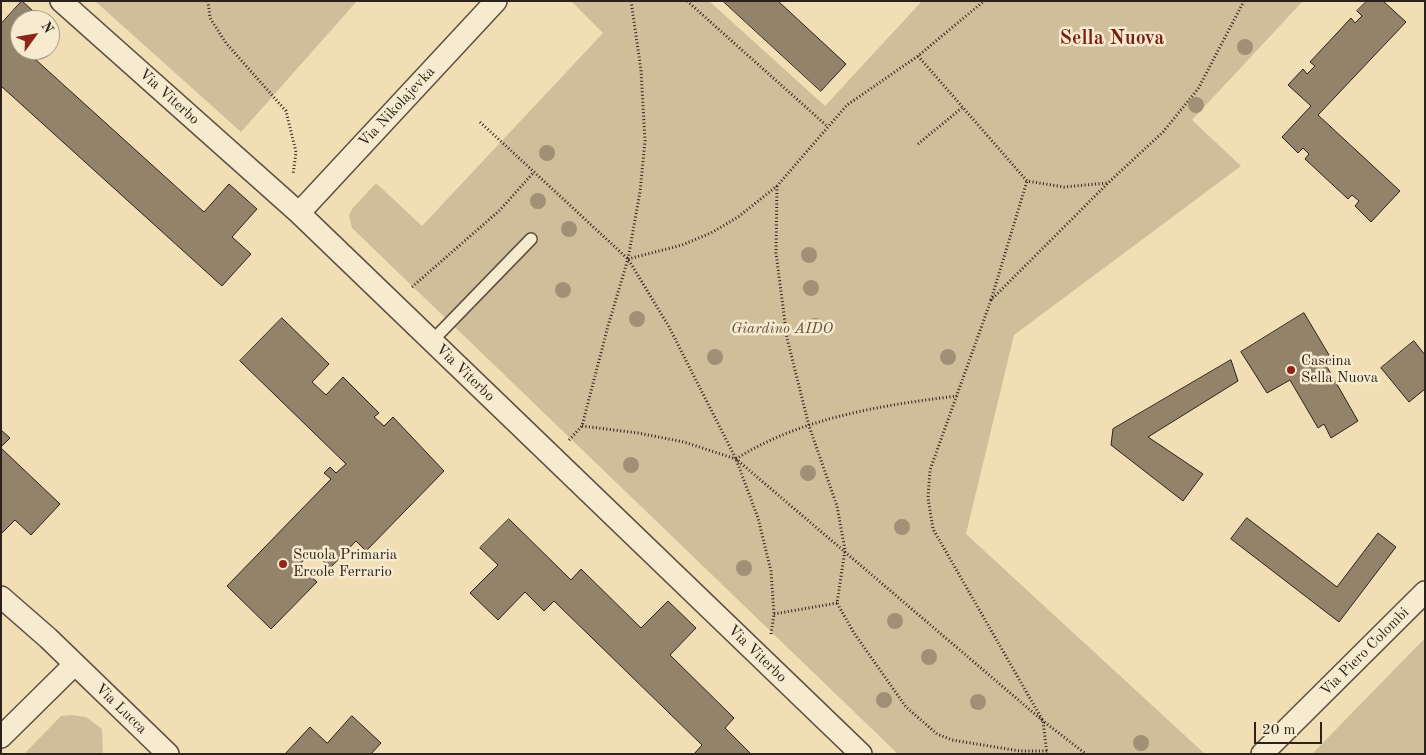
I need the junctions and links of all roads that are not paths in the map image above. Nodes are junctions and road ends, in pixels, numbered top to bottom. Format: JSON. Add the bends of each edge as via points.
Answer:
{"nodes":[{"id":1,"x":61,"y":1,"type":"edge"},
{"id":2,"x":496,"y":1,"type":"edge"},
{"id":3,"x":299,"y":212,"type":"junction"},
{"id":4,"x":531,"y":239,"type":"dead end"},
{"id":5,"x":432,"y":341,"type":"junction"},
{"id":6,"x":1425,"y":592,"type":"edge"},
{"id":7,"x":1,"y":597,"type":"edge"},
{"id":8,"x":74,"y":664,"type":"junction"},
{"id":9,"x":1,"y":737,"type":"edge"},
{"id":10,"x":168,"y":754,"type":"edge"},
{"id":11,"x":861,"y":754,"type":"edge"},
{"id":12,"x":1262,"y":754,"type":"edge"}],
"edges":[{"from":1,"to":3,"type":"street","name":"Via Viterbo"},
{"from":2,"to":3,"type":"street","name":"Via Nikolajevka"},
{"from":3,"to":5,"type":"street","name":"Via Viterbo"},
{"from":4,"to":5,"type":"lane"},
{"from":5,"to":11,"type":"street","name":"Via Viterbo"},
{"from":6,"to":12,"type":"street","name":"Via Piero Colombi"},
{"from":7,"to":8,"type":"street","name":"Via Lucca"},
{"from":8,"to":9,"type":"street"},
{"from":8,"to":10,"type":"street","name":"Via Lucca"}]}
